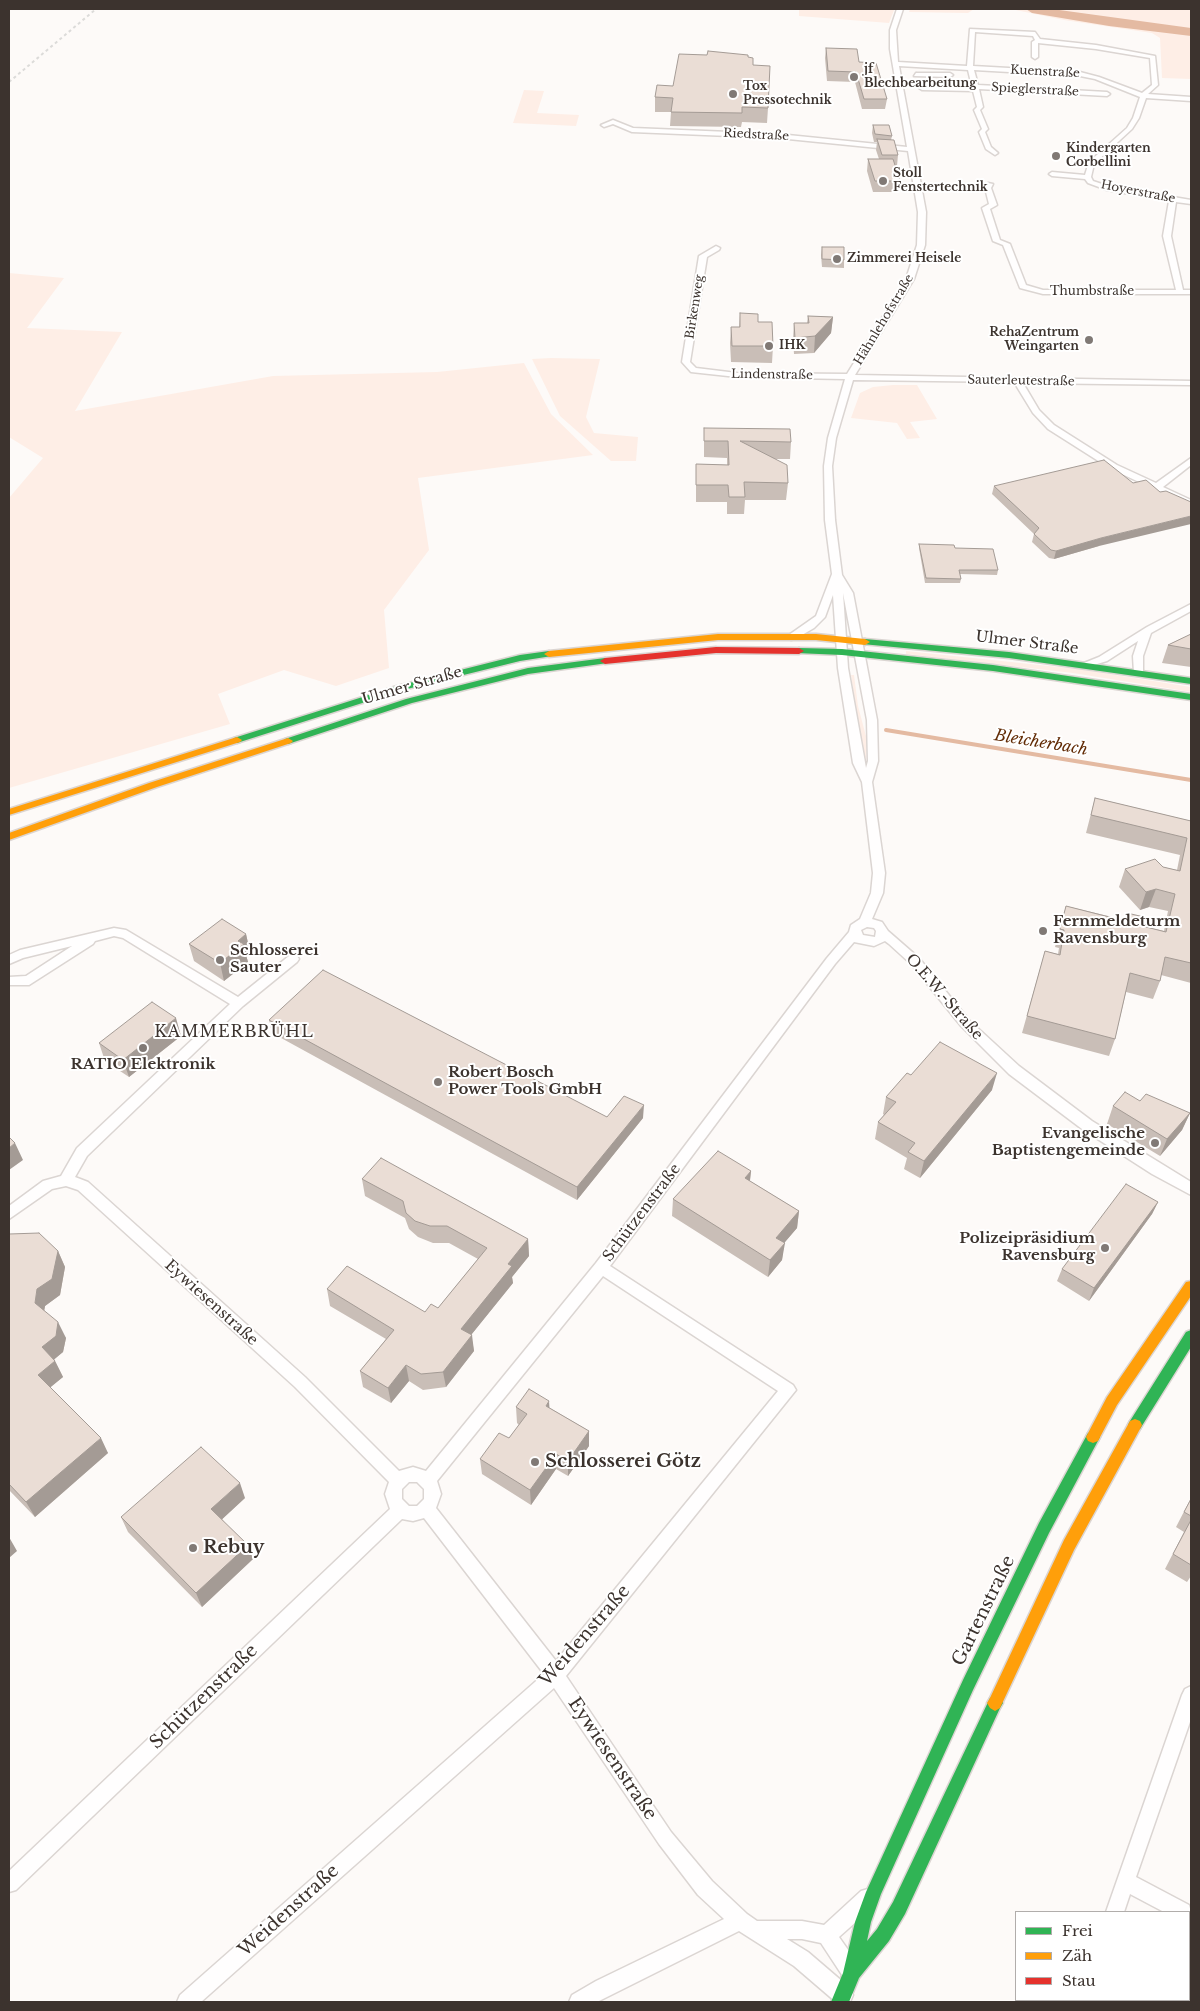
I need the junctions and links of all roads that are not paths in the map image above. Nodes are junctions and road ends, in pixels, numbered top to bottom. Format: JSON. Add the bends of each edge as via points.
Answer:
{"nodes":[{"id":1,"x":900,"y":9,"type":"edge"},
{"id":2,"x":1038,"y":40,"type":"junction"},
{"id":3,"x":1035,"y":56,"type":"dead end"},
{"id":4,"x":896,"y":64,"type":"junction"},
{"id":5,"x":970,"y":68,"type":"junction"},
{"id":6,"x":916,"y":75,"type":"dead end"},
{"id":7,"x":972,"y":75,"type":"junction"},
{"id":8,"x":922,"y":88,"type":"dead end"},
{"id":9,"x":975,"y":88,"type":"junction"},
{"id":10,"x":1108,"y":94,"type":"dead end"},
{"id":11,"x":1143,"y":96,"type":"junction"},
{"id":12,"x":1191,"y":100,"type":"edge"},
{"id":13,"x":604,"y":125,"type":"dead end"},
{"id":14,"x":911,"y":149,"type":"junction"},
{"id":15,"x":995,"y":153,"type":"dead end"},
{"id":16,"x":1052,"y":174,"type":"dead end"},
{"id":17,"x":1088,"y":177,"type":"junction"},
{"id":18,"x":990,"y":184,"type":"dead end"},
{"id":19,"x":1174,"y":200,"type":"junction"},
{"id":20,"x":1191,"y":202,"type":"edge"},
{"id":21,"x":716,"y":248,"type":"dead end"},
{"id":22,"x":1180,"y":292,"type":"junction"},
{"id":23,"x":1191,"y":292,"type":"edge"},
{"id":24,"x":694,"y":370,"type":"joint"},
{"id":25,"x":850,"y":376,"type":"junction"},
{"id":26,"x":1017,"y":380,"type":"junction"},
{"id":27,"x":1191,"y":383,"type":"edge"},
{"id":28,"x":1191,"y":461,"type":"edge"},
{"id":29,"x":1157,"y":487,"type":"junction"},
{"id":30,"x":1191,"y":503,"type":"edge"},
{"id":31,"x":833,"y":542,"type":"joint"},
{"id":32,"x":837,"y":573,"type":"junction"},
{"id":33,"x":1191,"y":607,"type":"edge"},
{"id":34,"x":1146,"y":633,"type":"junction"},
{"id":35,"x":790,"y":637,"type":"junction"},
{"id":36,"x":841,"y":638,"type":"junction"},
{"id":37,"x":858,"y":640,"type":"junction"},
{"id":38,"x":842,"y":652,"type":"junction"},
{"id":39,"x":860,"y":654,"type":"junction"},
{"id":40,"x":1084,"y":664,"type":"junction"},
{"id":41,"x":1139,"y":673,"type":"junction"},
{"id":42,"x":1191,"y":681,"type":"edge"},
{"id":43,"x":1191,"y":697,"type":"edge"},
{"id":44,"x":867,"y":782,"type":"junction"},
{"id":45,"x":9,"y":812,"type":"edge"},
{"id":46,"x":9,"y":836,"type":"edge"},
{"id":47,"x":869,"y":919,"type":"junction"},
{"id":48,"x":97,"y":936,"type":"junction"},
{"id":49,"x":854,"y":937,"type":"junction"},
{"id":50,"x":885,"y":938,"type":"junction"},
{"id":51,"x":293,"y":959,"type":"dead end"},
{"id":52,"x":9,"y":960,"type":"edge"},
{"id":53,"x":9,"y":982,"type":"edge"},
{"id":54,"x":239,"y":1004,"type":"junction"},
{"id":55,"x":66,"y":1180,"type":"junction"},
{"id":56,"x":1191,"y":1189,"type":"edge"},
{"id":57,"x":9,"y":1213,"type":"edge"},
{"id":58,"x":602,"y":1267,"type":"junction"},
{"id":59,"x":1191,"y":1286,"type":"edge"},
{"id":60,"x":1191,"y":1336,"type":"edge"},
{"id":61,"x":399,"y":1480,"type":"junction"},
{"id":62,"x":428,"y":1480,"type":"junction"},
{"id":63,"x":426,"y":1508,"type":"junction"},
{"id":64,"x":399,"y":1511,"type":"junction"},
{"id":65,"x":556,"y":1675,"type":"junction"},
{"id":66,"x":1191,"y":1695,"type":"edge"},
{"id":67,"x":1126,"y":1882,"type":"junction"},
{"id":68,"x":9,"y":1883,"type":"edge"},
{"id":69,"x":874,"y":1892,"type":"junction"},
{"id":70,"x":1115,"y":1911,"type":"edge"},
{"id":71,"x":1180,"y":1911,"type":"edge"},
{"id":72,"x":747,"y":1926,"type":"junction"},
{"id":73,"x":827,"y":1935,"type":"junction"},
{"id":74,"x":852,"y":1973,"type":"junction"},
{"id":75,"x":841,"y":1999,"type":"edge"},
{"id":76,"x":187,"y":2002,"type":"edge"},
{"id":77,"x":580,"y":2002,"type":"edge"}],
"edges":[{"from":1,"to":4,"type":"street","name":"Hähnlehofstraße","via":[[893,37]]},
{"from":2,"to":3,"type":"street","via":[[1035,42]]},
{"from":2,"to":5,"type":"street","name":"Spieglerstraße","via":[[1035,34],[972,30]]},
{"from":2,"to":11,"type":"street","via":[[1153,57],[1155,85]]},
{"from":4,"to":5,"type":"street","name":"Kuenstraße"},
{"from":4,"to":14,"type":"street","name":"Hähnlehofstraße"},
{"from":5,"to":7,"type":"street","name":"Spieglerstraße"},
{"from":5,"to":11,"type":"street","name":"Kuenstraße","via":[[1086,75]]},
{"from":6,"to":7,"type":"street","name":"Spieglerstraße"},
{"from":7,"to":9,"type":"street","name":"Spieglerstraße"},
{"from":8,"to":9,"type":"street","name":"Spieglerstraße"},
{"from":9,"to":10,"type":"street","name":"Spieglerstraße"},
{"from":9,"to":15,"type":"street","via":[[980,107],[977,110],[985,129],[982,132],[988,148]]},
{"from":11,"to":12,"type":"street","name":"Kuenstraße"},
{"from":11,"to":17,"type":"street","via":[[1135,121],[1091,163]]},
{"from":13,"to":14,"type":"street","name":"Riedstraße","via":[[613,122],[632,130],[778,136]]},
{"from":14,"to":25,"type":"street","name":"Hähnlehofstraße","via":[[923,224],[917,262],[902,294]]},
{"from":16,"to":17,"type":"street"},
{"from":17,"to":19,"type":"street","name":"Hoyerstraße","via":[[1096,185]]},
{"from":18,"to":22,"type":"street","name":"Thumbstraße","via":[[988,188],[993,205],[986,208],[997,241],[1006,244],[1022,286],[1043,292]]},
{"from":19,"to":20,"type":"street","name":"Hoyerstraße"},
{"from":19,"to":22,"type":"street","via":[[1167,236]]},
{"from":21,"to":24,"type":"street","name":"Birkenweg","via":[[703,256],[686,362]]},
{"from":22,"to":23,"type":"street","name":"Thumbstraße"},
{"from":24,"to":25,"type":"street","name":"Lindenstraße","via":[[737,375]]},
{"from":25,"to":26,"type":"street","name":"Sauterleutestraße"},
{"from":25,"to":31,"type":"street","name":"Hähnlehofstraße","via":[[832,438],[828,466]]},
{"from":26,"to":27,"type":"street","name":"Sauterleutestraße"},
{"from":26,"to":29,"type":"street","via":[[1036,411],[1052,426],[1114,467]]},
{"from":28,"to":29,"type":"street"},
{"from":29,"to":30,"type":"street"},
{"from":31,"to":32,"type":"street","name":"Ulmer Straße"},
{"from":32,"to":35,"type":"street","name":"Ulmer Straße","via":[[820,617]]},
{"from":32,"to":36,"type":"street","name":"Ulmer Straße"},
{"from":32,"to":37,"type":"street","name":"Ulmer Straße","via":[[848,593]]},
{"from":33,"to":34,"type":"street"},
{"from":34,"to":40,"type":"street","via":[[1103,659]]},
{"from":34,"to":41,"type":"street","via":[[1138,656]]},
{"from":35,"to":36,"type":"main road","name":"Ulmer Straße"},
{"from":35,"to":45,"type":"main road","name":"Ulmer Straße","via":[[644,642],[520,658],[460,671],[291,721]]},
{"from":36,"to":37,"type":"main road","name":"Ulmer Straße"},
{"from":36,"to":38,"type":"street","name":"Ulmer Straße"},
{"from":37,"to":39,"type":"street","name":"Ulmer Straße"},
{"from":37,"to":40,"type":"main road","name":"Ulmer Straße"},
{"from":38,"to":39,"type":"main road","name":"Ulmer Straße"},
{"from":38,"to":44,"type":"street","via":[[858,763]]},
{"from":38,"to":46,"type":"main road","name":"Ulmer Straße","via":[[716,650],[528,671],[350,719]]},
{"from":39,"to":43,"type":"main road","name":"Ulmer Straße","via":[[1080,679]]},
{"from":39,"to":44,"type":"street","via":[[872,720],[873,762]]},
{"from":40,"to":41,"type":"main road","name":"Ulmer Straße"},
{"from":41,"to":42,"type":"main road","name":"Ulmer Straße"},
{"from":44,"to":47,"type":"street","via":[[879,872]]},
{"from":47,"to":49,"type":"street","name":"Schützenstraße","via":[[855,928]]},
{"from":47,"to":50,"type":"street","name":"O.E.W.-Straße","via":[[882,930]]},
{"from":48,"to":52,"type":"street","via":[[20,954]]},
{"from":48,"to":53,"type":"street","via":[[29,980]]},
{"from":48,"to":54,"type":"street","via":[[114,932],[126,934]]},
{"from":49,"to":50,"type":"street","via":[[866,942]]},
{"from":49,"to":58,"type":"street","name":"Schützenstraße"},
{"from":50,"to":56,"type":"street","name":"O.E.W.-Straße","via":[[915,961],[964,1024],[1014,1070],[1087,1125]]},
{"from":51,"to":54,"type":"street"},
{"from":54,"to":55,"type":"street","via":[[82,1152]]},
{"from":55,"to":57,"type":"street","via":[[48,1185]]},
{"from":55,"to":61,"type":"street","name":"Eywiesenstraße","via":[[83,1186],[113,1212],[300,1382]]},
{"from":58,"to":62,"type":"street","name":"Schützenstraße"},
{"from":58,"to":65,"type":"street","name":"Weidenstraße","via":[[788,1390]]},
{"from":59,"to":69,"type":"main road","name":"Gartenstraße","via":[[1112,1402],[1044,1528]]},
{"from":60,"to":74,"type":"main road","name":"Gartenstraße","via":[[1141,1414],[1069,1545],[899,1908],[883,1935]]},
{"from":61,"to":62,"type":"street","via":[[415,1475]]},
{"from":61,"to":64,"type":"street","via":[[392,1494]]},
{"from":62,"to":63,"type":"street","via":[[433,1494]]},
{"from":63,"to":64,"type":"street","via":[[412,1514]]},
{"from":63,"to":65,"type":"street","name":"Eywiesenstraße"},
{"from":64,"to":68,"type":"street","name":"Schützenstraße"},
{"from":65,"to":72,"type":"street","name":"Eywiesenstraße","via":[[665,1838],[705,1888]]},
{"from":65,"to":76,"type":"street","name":"Weidenstraße"},
{"from":66,"to":67,"type":"street"},
{"from":67,"to":70,"type":"street"},
{"from":67,"to":71,"type":"street"},
{"from":69,"to":73,"type":"street"},
{"from":69,"to":74,"type":"main road","name":"Gartenstraße","via":[[863,1922]]},
{"from":72,"to":73,"type":"street"},
{"from":72,"to":75,"type":"street","name":"Eywiesenstraße","via":[[801,1959]]},
{"from":72,"to":77,"type":"street","via":[[603,1988]]},
{"from":73,"to":74,"type":"street"},
{"from":74,"to":75,"type":"main road","name":"Gartenstraße"}]}
